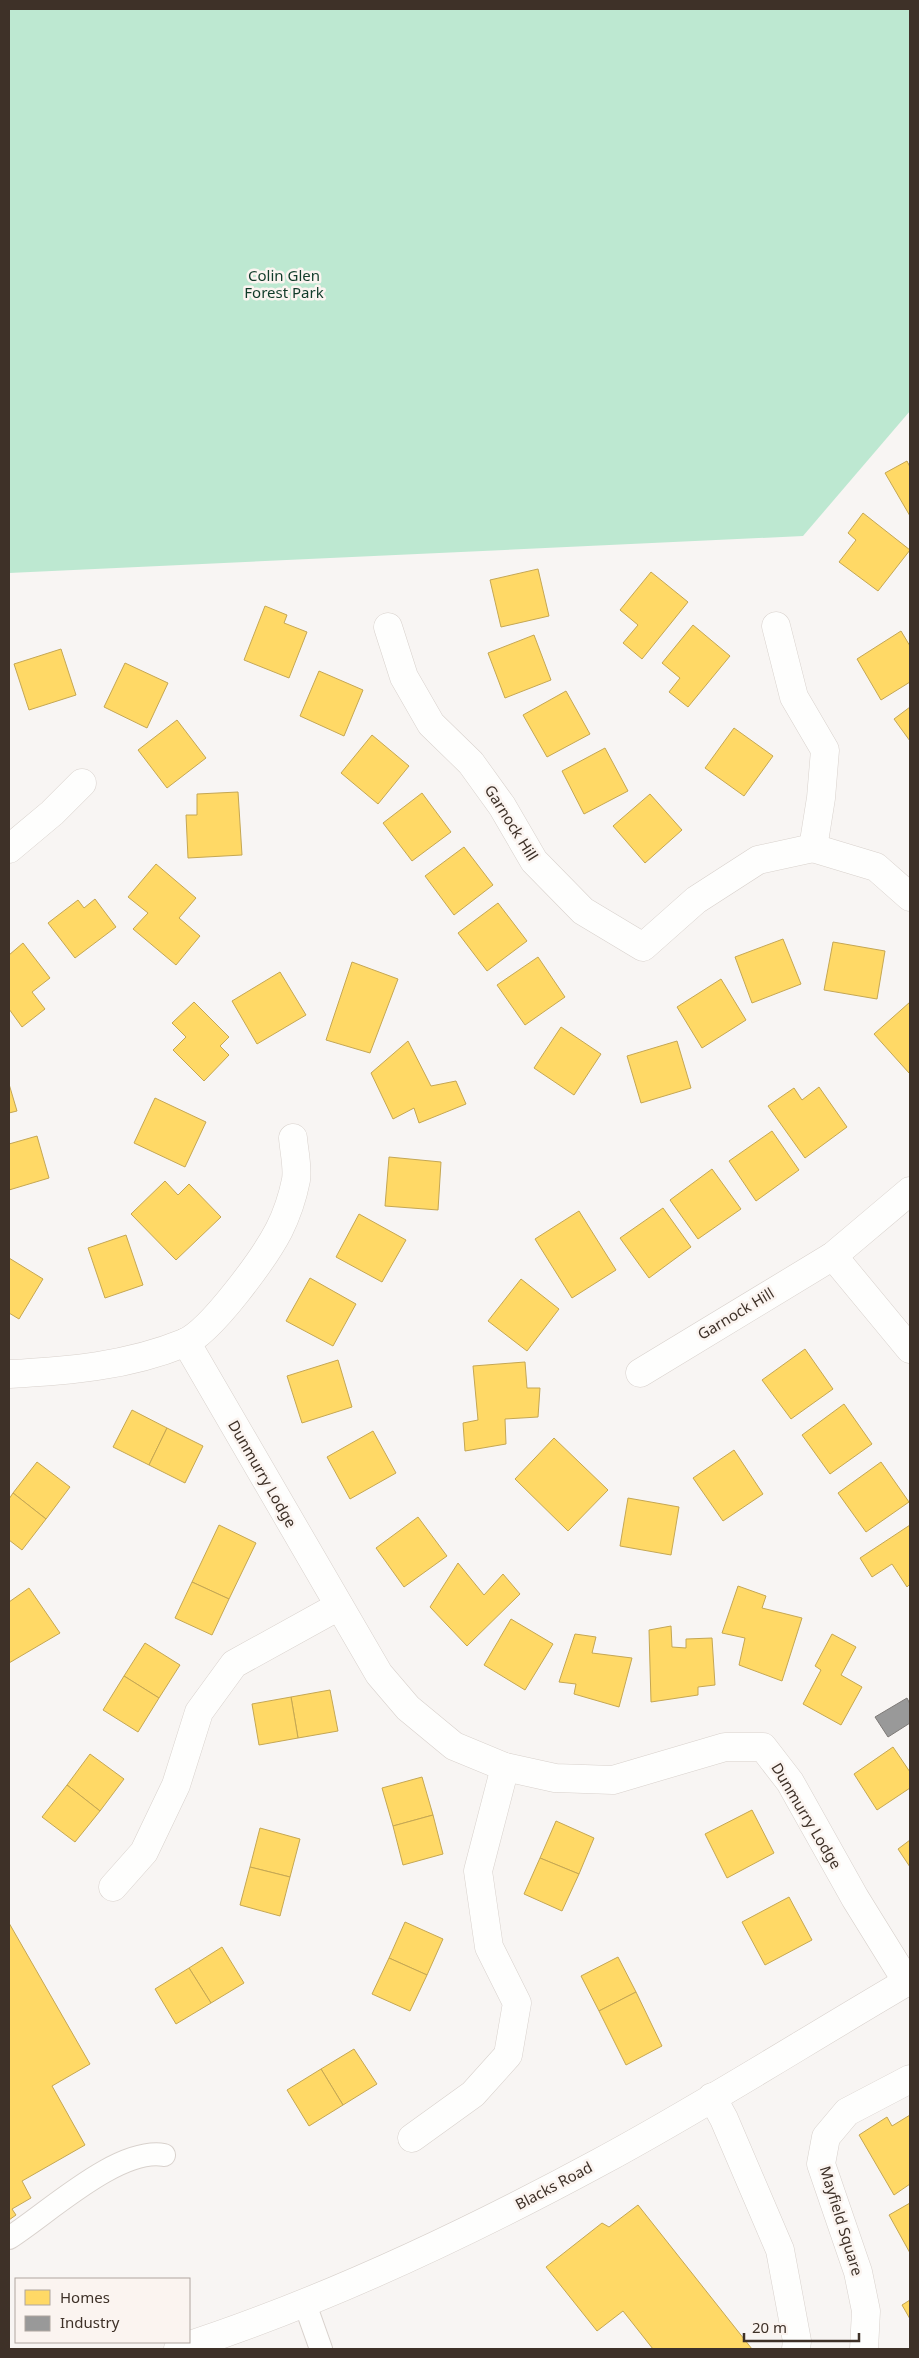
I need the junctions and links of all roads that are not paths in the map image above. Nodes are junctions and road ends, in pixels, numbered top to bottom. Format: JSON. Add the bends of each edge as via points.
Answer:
{"nodes":[{"id":1,"x":776,"y":626,"type":"dead end"},
{"id":2,"x":388,"y":627,"type":"dead end"},
{"id":3,"x":82,"y":783,"type":"dead end"},
{"id":4,"x":813,"y":848,"type":"junction"},
{"id":5,"x":9,"y":849,"type":"edge"},
{"id":6,"x":910,"y":897,"type":"edge"},
{"id":7,"x":293,"y":1138,"type":"dead end"},
{"id":8,"x":910,"y":1191,"type":"edge"},
{"id":9,"x":833,"y":1256,"type":"junction"},
{"id":10,"x":186,"y":1342,"type":"junction"},
{"id":11,"x":910,"y":1349,"type":"edge"},
{"id":12,"x":640,"y":1373,"type":"dead end"},
{"id":13,"x":9,"y":1374,"type":"edge"},
{"id":14,"x":339,"y":1606,"type":"junction"},
{"id":15,"x":506,"y":1767,"type":"junction"},
{"id":16,"x":113,"y":1887,"type":"dead end"},
{"id":17,"x":909,"y":1981,"type":"edge"},
{"id":18,"x":910,"y":2079,"type":"edge"},
{"id":19,"x":712,"y":2097,"type":"junction"},
{"id":20,"x":412,"y":2138,"type":"dead end"},
{"id":21,"x":164,"y":2155,"type":"dead end"},
{"id":22,"x":9,"y":2238,"type":"edge"},
{"id":23,"x":305,"y":2304,"type":"junction"},
{"id":24,"x":178,"y":2349,"type":"edge"},
{"id":25,"x":321,"y":2349,"type":"edge"},
{"id":26,"x":796,"y":2349,"type":"edge"},
{"id":27,"x":864,"y":2349,"type":"edge"}],
"edges":[{"from":1,"to":4,"type":"street","via":[[794,697],[825,750],[822,798]]},
{"from":2,"to":4,"type":"street","name":"Garnock Hill","via":[[404,677],[431,724],[471,763],[502,806],[534,861],[583,911],[642,947],[696,900],[758,860]]},
{"from":3,"to":5,"type":"street"},
{"from":4,"to":6,"type":"street","name":"Garnock Hill","via":[[876,867]]},
{"from":7,"to":10,"type":"street","via":[[296,1179],[279,1230],[242,1287]]},
{"from":8,"to":9,"type":"street","name":"Garnock Hill"},
{"from":9,"to":11,"type":"street"},
{"from":9,"to":12,"type":"street","name":"Garnock Hill"},
{"from":10,"to":13,"type":"street","via":[[126,1360],[75,1370]]},
{"from":10,"to":14,"type":"street","name":"Dunmurry Lodge"},
{"from":14,"to":15,"type":"street","name":"Dunmurry Lodge","via":[[379,1674],[408,1708],[454,1746]]},
{"from":14,"to":16,"type":"street","via":[[234,1664],[199,1712],[176,1785],[144,1852]]},
{"from":15,"to":17,"type":"street","name":"Dunmurry Lodge","via":[[555,1778],[613,1780],[725,1747],[763,1747],[790,1782],[856,1898]]},
{"from":15,"to":20,"type":"street","via":[[478,1871],[489,1947],[517,2003],[508,2055],[473,2094]]},
{"from":17,"to":19,"type":"street","name":"Blacks Road"},
{"from":18,"to":27,"type":"street","name":"Mayfield Square","via":[[847,2112],[826,2137],[821,2164],[862,2291],[866,2311]]},
{"from":19,"to":23,"type":"street","name":"Blacks Road","via":[[602,2161],[500,2214]]},
{"from":19,"to":26,"type":"street","via":[[780,2250]]},
{"from":21,"to":22,"type":"lane","via":[[138,2157],[104,2172]]},
{"from":23,"to":24,"type":"street","name":"Blacks Road"},
{"from":23,"to":25,"type":"lane"}]}
